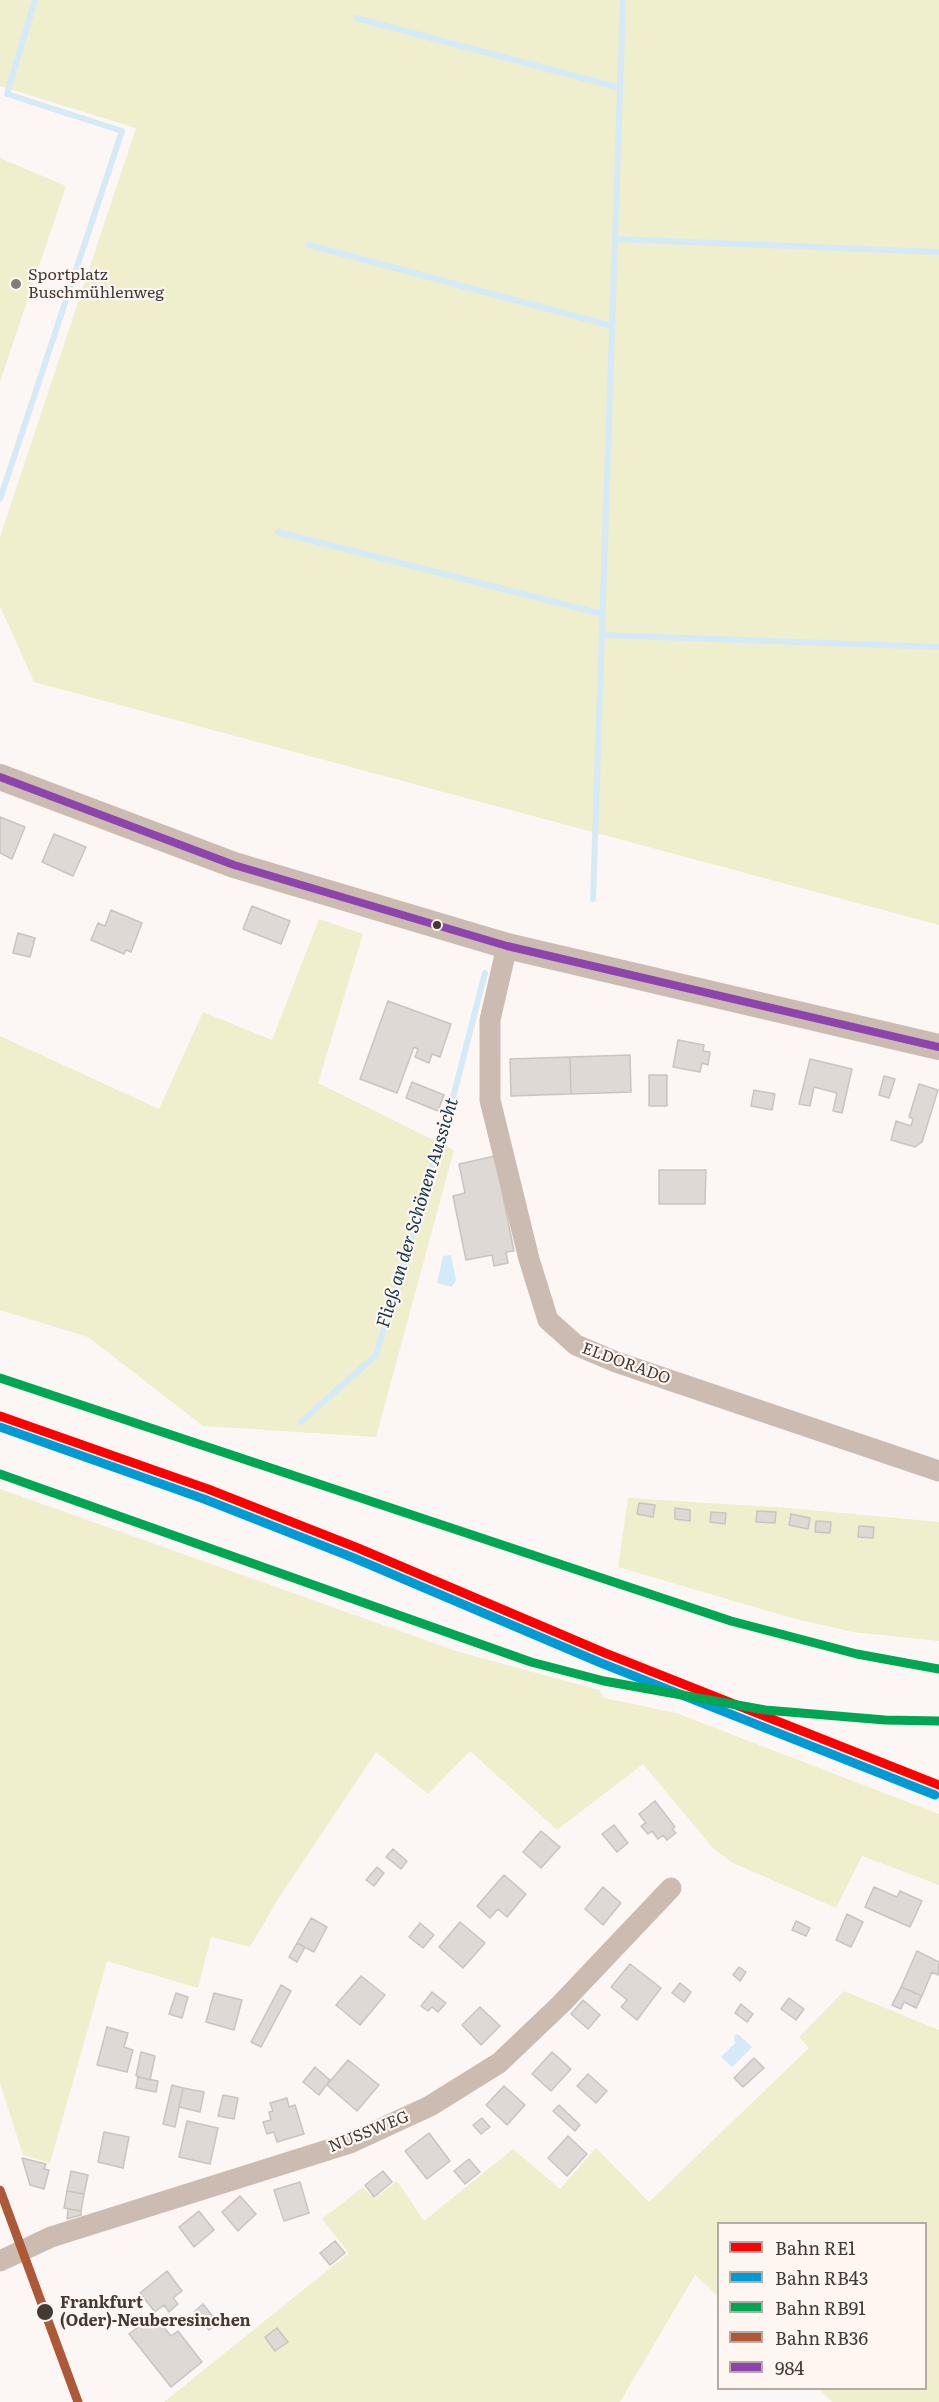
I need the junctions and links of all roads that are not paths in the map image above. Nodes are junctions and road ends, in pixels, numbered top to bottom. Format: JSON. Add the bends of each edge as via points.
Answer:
{"nodes":[{"id":1,"x":0,"y":777,"type":"edge"},
{"id":2,"x":507,"y":946,"type":"junction"},
{"id":3,"x":939,"y":1047,"type":"edge"},
{"id":4,"x":939,"y":1471,"type":"edge"},
{"id":5,"x":671,"y":1888,"type":"dead end"},
{"id":6,"x":0,"y":2261,"type":"edge"}],
"edges":[{"from":1,"to":2,"type":"street","via":[[234,865]]},
{"from":2,"to":3,"type":"street"},
{"from":2,"to":4,"type":"street","name":"ELDORADO","via":[[490,1020],[490,1100],[548,1320],[576,1345],[616,1362]]},
{"from":5,"to":6,"type":"street","name":"NUSSWEG","via":[[499,2063],[430,2106],[350,2143],[51,2237]]}]}
